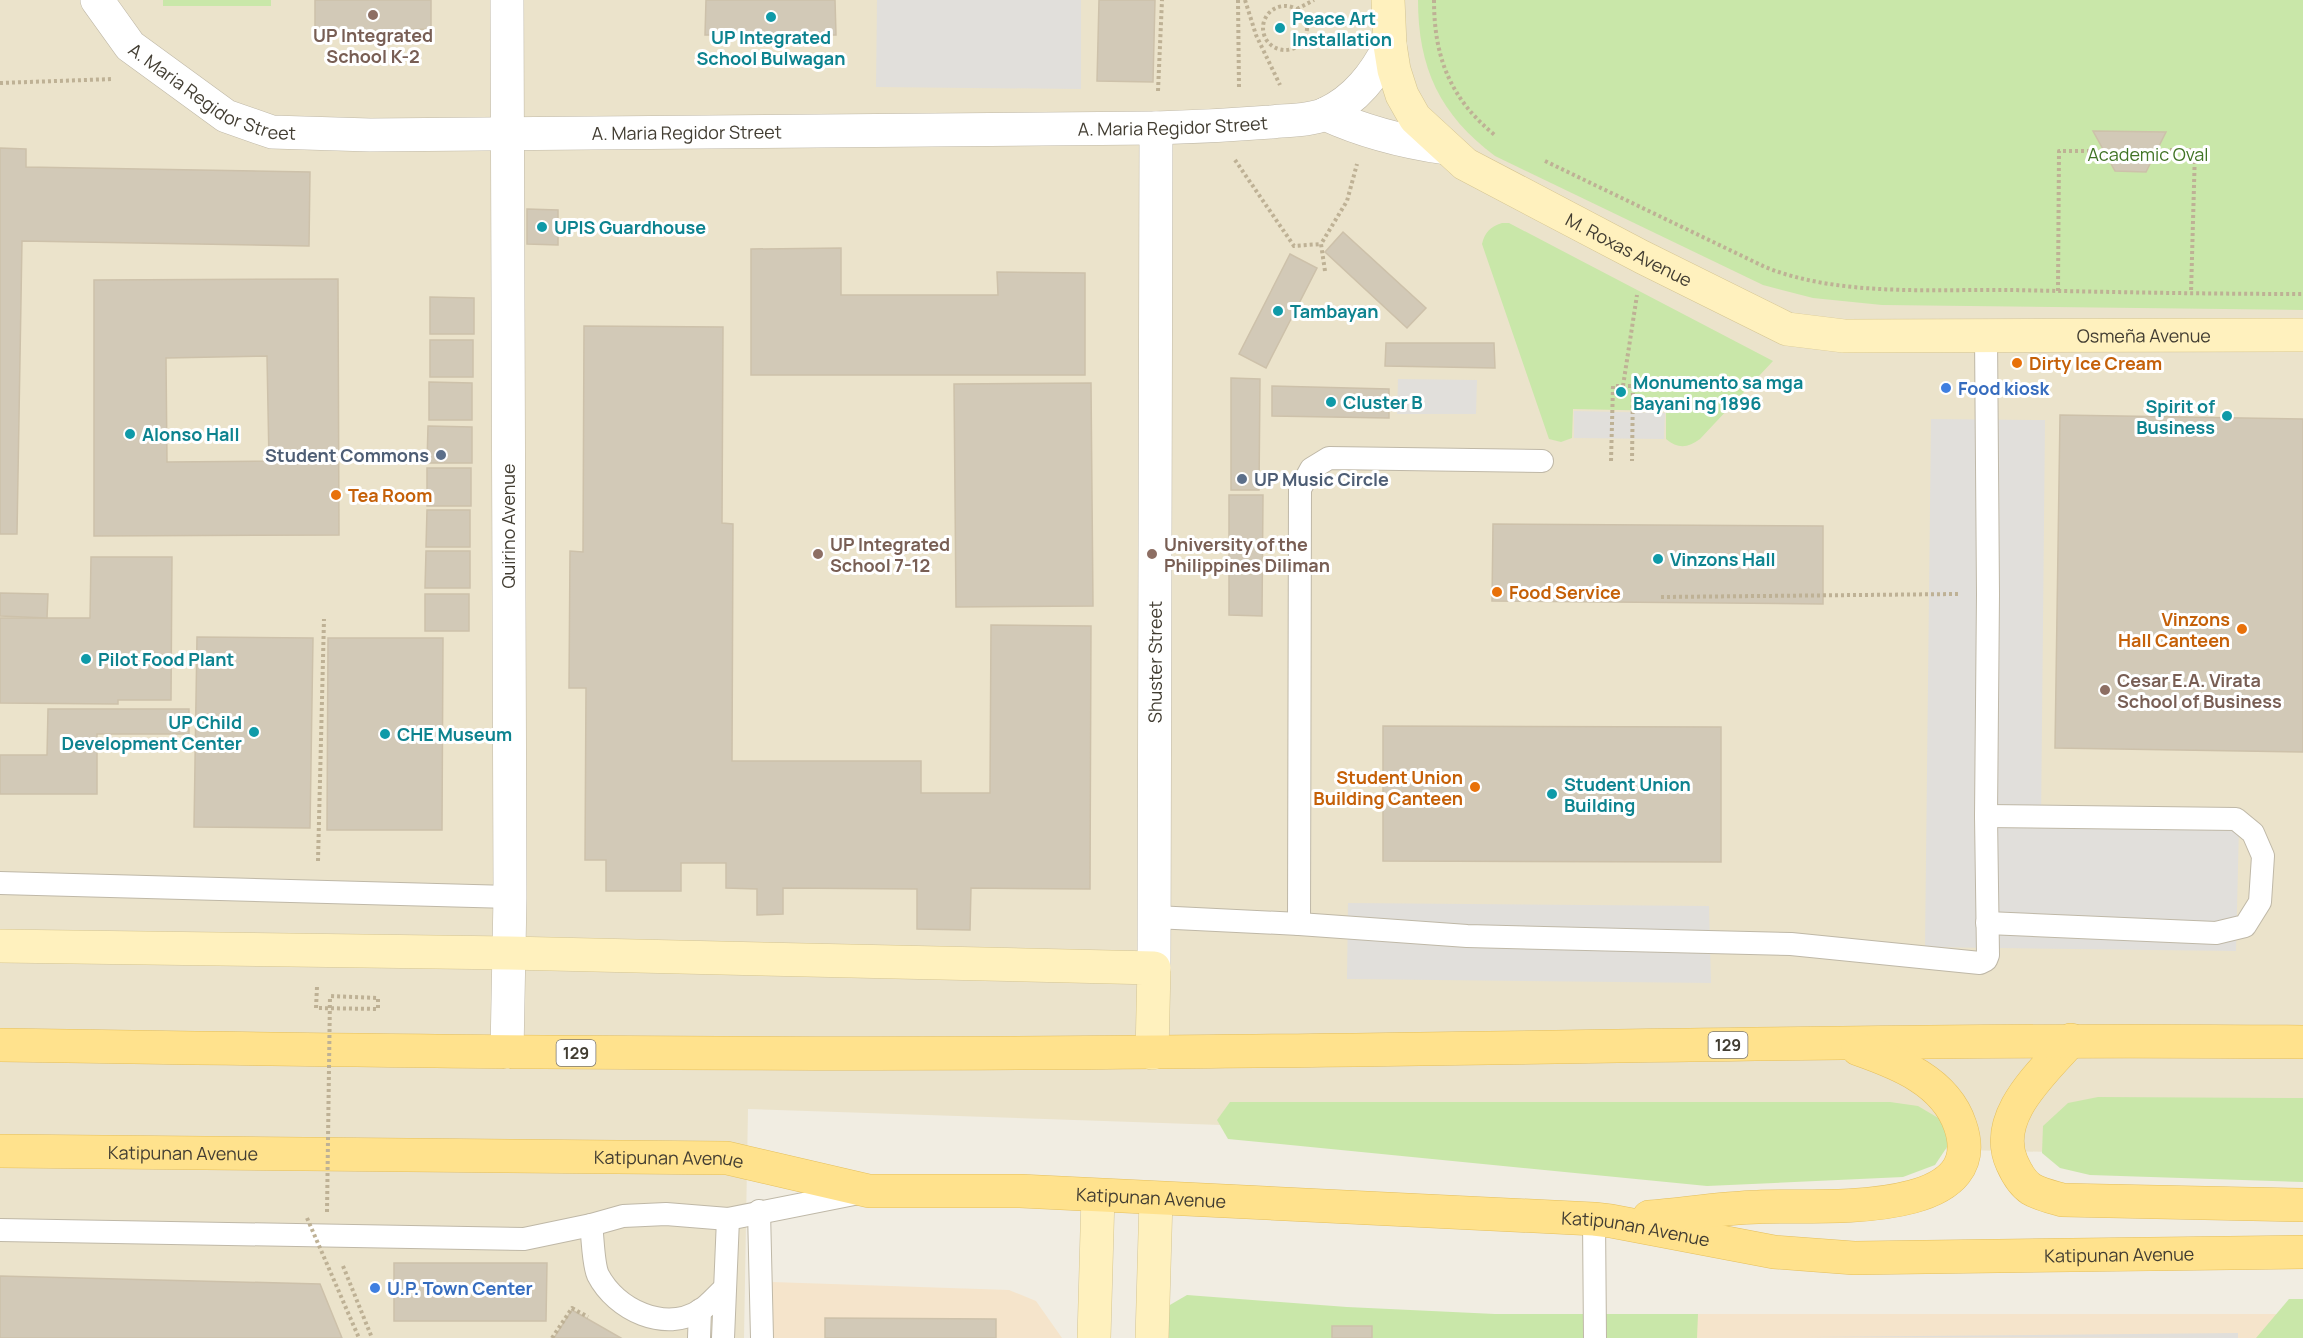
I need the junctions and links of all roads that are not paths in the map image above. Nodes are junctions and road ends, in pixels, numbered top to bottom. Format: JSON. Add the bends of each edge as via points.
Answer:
{"nodes":[{"id":1,"x":97,"y":0,"type":"edge"},
{"id":2,"x":507,"y":0,"type":"edge"},
{"id":3,"x":1388,"y":0,"type":"edge"},
{"id":4,"x":1390,"y":45,"type":"junction"},
{"id":5,"x":1311,"y":117,"type":"junction"},
{"id":6,"x":1156,"y":128,"type":"junction"},
{"id":7,"x":507,"y":135,"type":"junction"},
{"id":8,"x":1446,"y":148,"type":"junction"},
{"id":9,"x":1986,"y":335,"type":"junction"},
{"id":10,"x":2303,"y":335,"type":"edge"},
{"id":11,"x":1542,"y":461,"type":"dead end"},
{"id":12,"x":1986,"y":816,"type":"junction"},
{"id":13,"x":0,"y":883,"type":"edge"},
{"id":14,"x":510,"y":897,"type":"junction"},
{"id":15,"x":1155,"y":917,"type":"junction"},
{"id":16,"x":1987,"y":923,"type":"junction"},
{"id":17,"x":1299,"y":924,"type":"junction"},
{"id":18,"x":0,"y":946,"type":"edge"},
{"id":19,"x":509,"y":953,"type":"junction"},
{"id":20,"x":1154,"y":968,"type":"junction"},
{"id":21,"x":2071,"y":1040,"type":"junction"},
{"id":22,"x":2303,"y":1042,"type":"edge"},
{"id":23,"x":1843,"y":1044,"type":"junction"},
{"id":24,"x":0,"y":1045,"type":"edge"},
{"id":25,"x":507,"y":1053,"type":"junction"},
{"id":26,"x":1152,"y":1053,"type":"junction"},
{"id":27,"x":0,"y":1151,"type":"edge"},
{"id":28,"x":869,"y":1191,"type":"junction"},
{"id":29,"x":1098,"y":1196,"type":"junction"},
{"id":30,"x":1155,"y":1199,"type":"junction"},
{"id":31,"x":2303,"y":1205,"type":"edge"},
{"id":32,"x":759,"y":1211,"type":"junction"},
{"id":33,"x":728,"y":1219,"type":"junction"},
{"id":34,"x":1603,"y":1220,"type":"junction"},
{"id":35,"x":591,"y":1225,"type":"junction"},
{"id":36,"x":0,"y":1230,"type":"edge"},
{"id":37,"x":2303,"y":1252,"type":"edge"},
{"id":38,"x":725,"y":1288,"type":"junction"},
{"id":39,"x":700,"y":1310,"type":"junction"},
{"id":40,"x":677,"y":1328,"type":"edge"},
{"id":41,"x":699,"y":1338,"type":"edge"},
{"id":42,"x":723,"y":1338,"type":"edge"},
{"id":43,"x":762,"y":1338,"type":"edge"},
{"id":44,"x":1094,"y":1338,"type":"edge"},
{"id":45,"x":1152,"y":1338,"type":"edge"},
{"id":46,"x":1595,"y":1338,"type":"edge"}],
"edges":[{"from":1,"to":7,"type":"street","name":"A. Maria Regidor Street","via":[[130,46],[148,60],[226,116],[272,132]]},
{"from":2,"to":7,"type":"street","name":"Quirino Avenue"},
{"from":3,"to":4,"type":"street","name":"M. Roxas Avenue"},
{"from":4,"to":5,"type":"street","name":"A. Maria Regidor Street","via":[[1357,93]]},
{"from":4,"to":8,"type":"street","name":"M. Roxas Avenue","via":[[1406,103],[1415,118]]},
{"from":5,"to":6,"type":"street","name":"A. Maria Regidor Street"},
{"from":5,"to":8,"type":"street","name":"A. Maria Regidor Street"},
{"from":6,"to":7,"type":"street","name":"A. Maria Regidor Street"},
{"from":6,"to":15,"type":"street","name":"Shuster Street"},
{"from":7,"to":14,"type":"street","name":"Quirino Avenue"},
{"from":8,"to":9,"type":"street","name":"M. Roxas Avenue","via":[[1465,165],[1787,329],[1844,336]]},
{"from":9,"to":10,"type":"street","name":"Osmeña Avenue"},
{"from":9,"to":12,"type":"lane"},
{"from":11,"to":17,"type":"lane","via":[[1329,458],[1311,469],[1300,489]]},
{"from":12,"to":16,"type":"lane"},
{"from":12,"to":16,"type":"lane","via":[[2236,819],[2253,833],[2263,856],[2260,902],[2245,926],[2216,933]]},
{"from":13,"to":14,"type":"lane"},
{"from":14,"to":19,"type":"street","name":"Quirino Avenue"},
{"from":15,"to":17,"type":"lane"},
{"from":15,"to":20,"type":"street","name":"Shuster Street"},
{"from":16,"to":17,"type":"lane","via":[[1988,955],[1980,963],[1791,944],[1467,936]]},
{"from":18,"to":19,"type":"street"},
{"from":19,"to":20,"type":"street"},
{"from":19,"to":25,"type":"street","name":"Quirino Avenue"},
{"from":20,"to":26,"type":"street","name":"Shuster Street"},
{"from":21,"to":22,"type":"main road","number":"129"},
{"from":21,"to":23,"type":"main road","number":"129"},
{"from":21,"to":31,"type":"main road","via":[[2024,1096],[2009,1123],[2007,1152],[2017,1173],[2031,1189],[2062,1200]]},
{"from":23,"to":26,"type":"main road","number":"129"},
{"from":23,"to":34,"type":"main road","via":[[1889,1060],[1927,1081],[1946,1099],[1958,1116],[1965,1150],[1959,1167],[1945,1182],[1907,1199],[1869,1204],[1756,1207]]},
{"from":24,"to":25,"type":"main road","number":"129"},
{"from":25,"to":26,"type":"main road","number":"129"},
{"from":27,"to":28,"type":"main road","name":"Katipunan Avenue","via":[[728,1158]]},
{"from":28,"to":29,"type":"main road","name":"Katipunan Avenue","via":[[1020,1191]]},
{"from":28,"to":32,"type":"lane"},
{"from":29,"to":30,"type":"main road","name":"Katipunan Avenue"},
{"from":29,"to":44,"type":"street"},
{"from":30,"to":34,"type":"main road","name":"Katipunan Avenue"},
{"from":30,"to":45,"type":"street"},
{"from":32,"to":33,"type":"lane"},
{"from":32,"to":43,"type":"lane"},
{"from":33,"to":35,"type":"lane","via":[[623,1215]]},
{"from":33,"to":38,"type":"lane"},
{"from":34,"to":37,"type":"main road","name":"Katipunan Avenue","via":[[1774,1252],[1854,1258]]},
{"from":34,"to":46,"type":"lane"},
{"from":35,"to":36,"type":"lane","via":[[524,1239]]},
{"from":35,"to":40,"type":"lane","via":[[597,1274],[616,1300]]},
{"from":38,"to":39,"type":"lane"},
{"from":38,"to":42,"type":"lane"},
{"from":39,"to":40,"type":"lane"},
{"from":39,"to":41,"type":"lane"}]}
